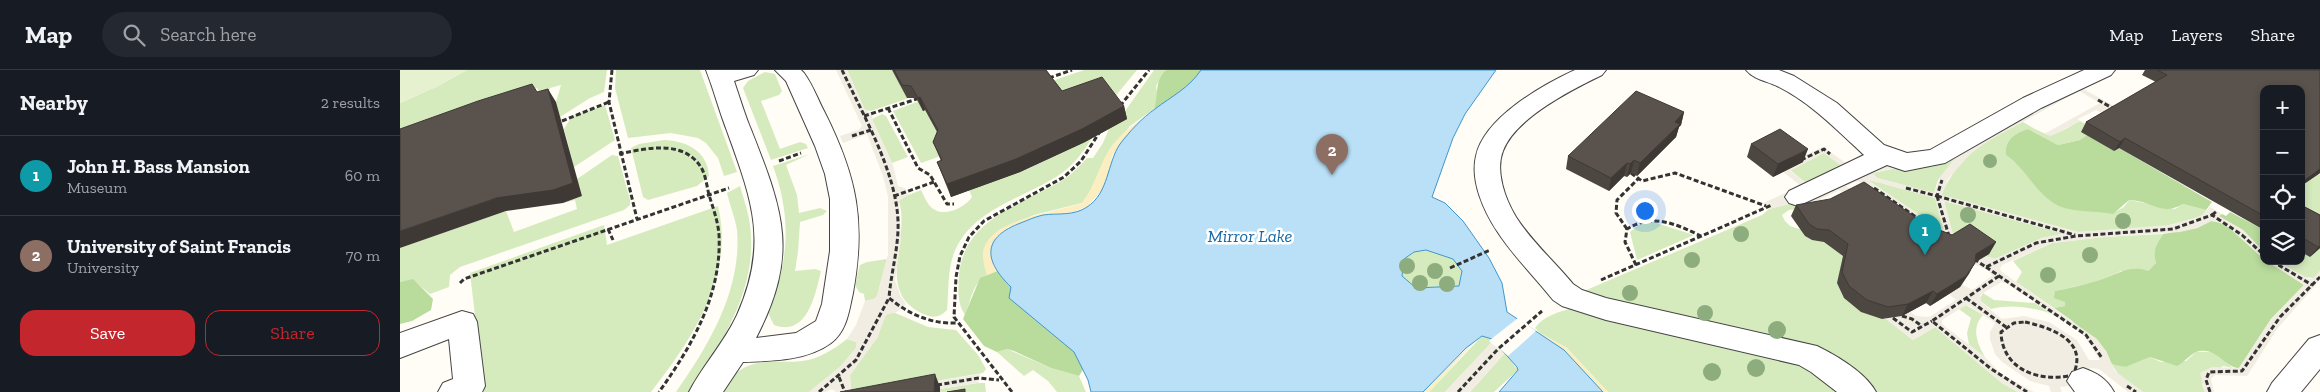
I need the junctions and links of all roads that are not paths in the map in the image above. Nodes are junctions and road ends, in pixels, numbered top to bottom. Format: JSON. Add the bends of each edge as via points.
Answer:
{"nodes":[{"id":1,"x":787,"y":70,"type":"edge"},
{"id":2,"x":1594,"y":70,"type":"edge"},
{"id":3,"x":1758,"y":70,"type":"edge"},
{"id":4,"x":2103,"y":70,"type":"edge"},
{"id":5,"x":728,"y":73,"type":"edge"},
{"id":6,"x":1884,"y":156,"type":"junction"},
{"id":7,"x":1798,"y":197,"type":"road end"},
{"id":8,"x":400,"y":346,"type":"edge"},
{"id":9,"x":2320,"y":347,"type":"edge"},
{"id":10,"x":733,"y":350,"type":"junction"},
{"id":11,"x":454,"y":392,"type":"edge"},
{"id":12,"x":705,"y":392,"type":"edge"},
{"id":13,"x":1860,"y":392,"type":"edge"},
{"id":14,"x":2283,"y":392,"type":"edge"}],
"edges":[{"from":1,"to":10,"type":"lane","via":[[800,86],[841,186],[844,226],[841,280],[833,316],[827,328],[818,335],[804,342],[771,349]]},
{"from":2,"to":13,"type":"lane","via":[[1546,97],[1508,125],[1491,149],[1487,174],[1501,215],[1563,292],[1606,309],[1806,355]]},
{"from":3,"to":6,"type":"lane","via":[[1786,81],[1828,108]]},
{"from":4,"to":6,"type":"lane","via":[[2032,103],[1936,157],[1905,162]]},
{"from":5,"to":10,"type":"lane","via":[[768,224],[767,259],[762,283],[749,320]]},
{"from":6,"to":7,"type":"lane"},
{"from":8,"to":11,"type":"lane","via":[[462,322],[468,386]]},
{"from":9,"to":14,"type":"lane"},
{"from":10,"to":12,"type":"lane"}]}
